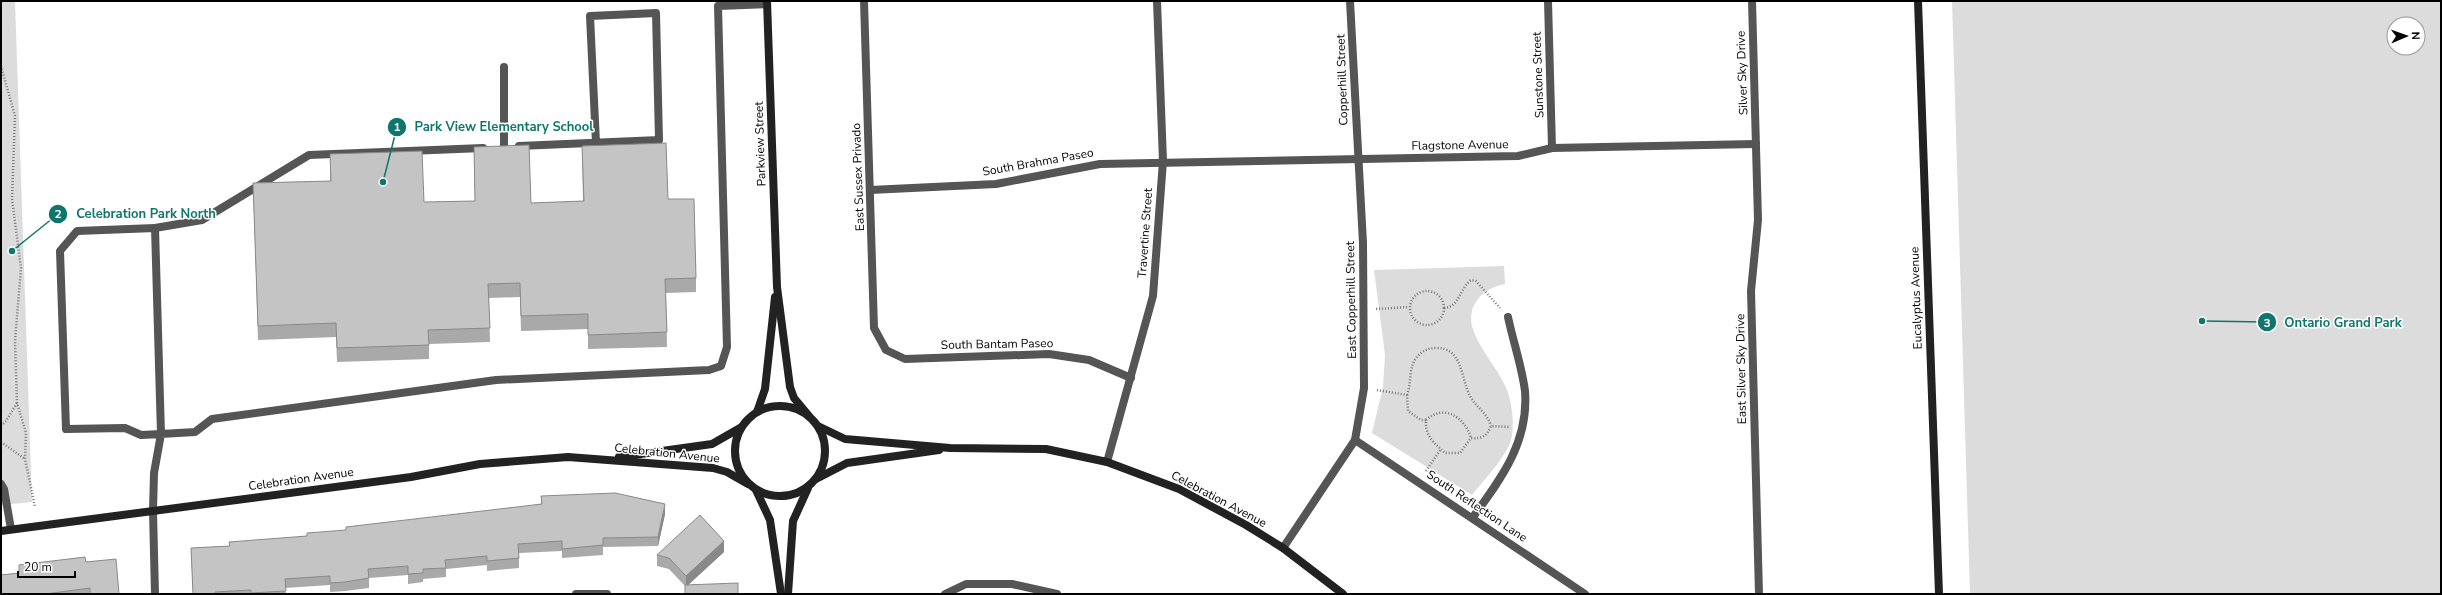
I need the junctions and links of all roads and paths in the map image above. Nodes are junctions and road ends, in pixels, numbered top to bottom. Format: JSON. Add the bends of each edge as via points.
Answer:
{"nodes":[{"id":1,"x":864,"y":1,"type":"edge"},
{"id":2,"x":1157,"y":1,"type":"edge"},
{"id":3,"x":1350,"y":1,"type":"edge"},
{"id":4,"x":1548,"y":1,"type":"edge"},
{"id":5,"x":1752,"y":1,"type":"edge"},
{"id":6,"x":1918,"y":1,"type":"edge"},
{"id":7,"x":767,"y":2,"type":"edge"},
{"id":8,"x":1,"y":66,"type":"edge"},
{"id":9,"x":504,"y":66,"type":"dead end"},
{"id":10,"x":596,"y":143,"type":"junction"},
{"id":11,"x":1756,"y":144,"type":"junction"},
{"id":12,"x":496,"y":147,"type":"junction"},
{"id":13,"x":1552,"y":148,"type":"junction"},
{"id":14,"x":1357,"y":158,"type":"junction"},
{"id":15,"x":1163,"y":161,"type":"junction"},
{"id":16,"x":870,"y":190,"type":"junction"},
{"id":17,"x":155,"y":228,"type":"junction"},
{"id":18,"x":777,"y":287,"type":"junction"},
{"id":19,"x":1409,"y":308,"type":"junction"},
{"id":20,"x":1444,"y":308,"type":"junction"},
{"id":21,"x":1364,"y":309,"type":"junction"},
{"id":22,"x":1508,"y":317,"type":"joint"},
{"id":23,"x":886,"y":350,"type":"joint"},
{"id":24,"x":1131,"y":378,"type":"junction"},
{"id":25,"x":1364,"y":388,"type":"junction"},
{"id":26,"x":1407,"y":395,"type":"junction"},
{"id":27,"x":17,"y":403,"type":"junction"},
{"id":28,"x":757,"y":412,"type":"junction"},
{"id":29,"x":809,"y":416,"type":"junction"},
{"id":30,"x":1426,"y":420,"type":"junction"},
{"id":31,"x":1,"y":426,"type":"edge"},
{"id":32,"x":818,"y":426,"type":"junction"},
{"id":33,"x":1491,"y":426,"type":"junction"},
{"id":34,"x":1523,"y":427,"type":"junction"},
{"id":35,"x":741,"y":428,"type":"junction"},
{"id":36,"x":162,"y":434,"type":"junction"},
{"id":37,"x":1471,"y":438,"type":"junction"},
{"id":38,"x":1355,"y":440,"type":"junction"},
{"id":39,"x":1,"y":442,"type":"edge"},
{"id":40,"x":950,"y":448,"type":"junction"},
{"id":41,"x":1440,"y":449,"type":"junction"},
{"id":42,"x":25,"y":459,"type":"junction"},
{"id":43,"x":604,"y":459,"type":"junction"},
{"id":44,"x":1107,"y":462,"type":"junction"},
{"id":45,"x":816,"y":479,"type":"junction"},
{"id":46,"x":1418,"y":482,"type":"junction"},
{"id":47,"x":1,"y":484,"type":"edge"},
{"id":48,"x":748,"y":484,"type":"junction"},
{"id":49,"x":808,"y":487,"type":"junction"},
{"id":50,"x":756,"y":490,"type":"junction"},
{"id":51,"x":35,"y":506,"type":"dead end"},
{"id":52,"x":153,"y":511,"type":"junction"},
{"id":53,"x":1473,"y":518,"type":"junction"},
{"id":54,"x":11,"y":530,"type":"junction"},
{"id":55,"x":1,"y":531,"type":"edge"},
{"id":56,"x":1283,"y":548,"type":"junction"},
{"id":57,"x":155,"y":594,"type":"edge"},
{"id":58,"x":576,"y":594,"type":"edge"},
{"id":59,"x":607,"y":594,"type":"edge"},
{"id":60,"x":781,"y":594,"type":"edge"},
{"id":61,"x":788,"y":594,"type":"edge"},
{"id":62,"x":945,"y":594,"type":"edge"},
{"id":63,"x":1057,"y":594,"type":"edge"},
{"id":64,"x":1342,"y":594,"type":"edge"},
{"id":65,"x":1585,"y":594,"type":"edge"},
{"id":66,"x":1759,"y":594,"type":"edge"},
{"id":67,"x":1939,"y":594,"type":"edge"}],
"edges":[{"from":1,"to":16,"type":"street","name":"East Sussex Privado"},
{"from":2,"to":15,"type":"street","name":"Travertine Street"},
{"from":3,"to":14,"type":"street","name":"Copperhill Street"},
{"from":4,"to":13,"type":"street","name":"Sunstone Street"},
{"from":5,"to":11,"type":"street","name":"Silver Sky Drive"},
{"from":6,"to":67,"type":"street","name":"Eucalyptus Avenue"},
{"from":7,"to":18,"type":"street","name":"Parkview Street"},
{"from":7,"to":36,"type":"street","via":[[718,6],[727,347],[721,366],[709,370],[496,380],[212,419],[195,432]]},
{"from":8,"to":27,"type":"path","via":[[15,116],[12,199],[21,268],[16,341]]},
{"from":9,"to":12,"type":"street"},
{"from":10,"to":10,"type":"street","via":[[659,140],[656,13],[590,16]]},
{"from":10,"to":12,"type":"street"},
{"from":11,"to":13,"type":"street","name":"Flagstone Avenue"},
{"from":11,"to":66,"type":"street","name":"East Silver Sky Drive","via":[[1758,220],[1751,291]]},
{"from":12,"to":17,"type":"street","via":[[309,155],[202,220]]},
{"from":13,"to":14,"type":"street","name":"Flagstone Avenue","via":[[1518,156]]},
{"from":14,"to":15,"type":"street","name":"Flagstone Avenue"},
{"from":14,"to":21,"type":"street","name":"East Copperhill Street","via":[[1363,243]]},
{"from":15,"to":16,"type":"street","name":"South Brahma Paseo","via":[[1100,164],[996,184]]},
{"from":15,"to":24,"type":"street","name":"Travertine Street","via":[[1153,296]]},
{"from":16,"to":23,"type":"street","name":"East Sussex Privado","via":[[874,328]]},
{"from":17,"to":36,"type":"street"},
{"from":17,"to":36,"type":"street","via":[[77,231],[60,251],[66,429],[124,428],[141,435]]},
{"from":18,"to":28,"type":"street","name":"Parkview Street","via":[[767,377]]},
{"from":18,"to":29,"type":"street","name":"Parkview Street","via":[[790,387],[794,398]]},
{"from":19,"to":20,"type":"path","via":[[1417,323],[1429,326],[1439,321]]},
{"from":19,"to":20,"type":"path","via":[[1413,296],[1423,290],[1440,296]]},
{"from":19,"to":21,"type":"path"},
{"from":20,"to":22,"type":"path","via":[[1456,304],[1471,280],[1476,281]]},
{"from":21,"to":25,"type":"street","name":"East Copperhill Street"},
{"from":22,"to":34,"type":"street","via":[[1525,392]]},
{"from":23,"to":24,"type":"street","name":"South Bantam Paseo","via":[[905,359],[1050,354],[1089,360]]},
{"from":24,"to":44,"type":"street","name":"Travertine Street"},
{"from":25,"to":26,"type":"path"},
{"from":25,"to":38,"type":"street","name":"East Copperhill Street"},
{"from":26,"to":30,"type":"path","via":[[1408,411],[1417,418]]},
{"from":26,"to":33,"type":"path","via":[[1411,366],[1415,358],[1429,349],[1444,349],[1451,352],[1458,361],[1469,394],[1479,409],[1488,416]]},
{"from":27,"to":31,"type":"path"},
{"from":27,"to":42,"type":"path","via":[[26,433]]},
{"from":28,"to":29,"type":"street","via":[[767,407],[789,407]]},
{"from":28,"to":35,"type":"street"},
{"from":29,"to":32,"type":"street"},
{"from":30,"to":37,"type":"path","via":[[1436,414],[1454,415],[1464,423]]},
{"from":30,"to":41,"type":"path","via":[[1429,436]]},
{"from":32,"to":40,"type":"street","name":"Celebration Avenue","via":[[845,439]]},
{"from":32,"to":45,"type":"street","via":[[824,439],[825,453],[823,467]]},
{"from":33,"to":34,"type":"path"},
{"from":33,"to":37,"type":"path","via":[[1488,434],[1483,437]]},
{"from":34,"to":53,"type":"street","via":[[1505,474]]},
{"from":35,"to":43,"type":"street","name":"Celebration Avenue","via":[[712,444]]},
{"from":35,"to":48,"type":"street","via":[[734,451],[740,474]]},
{"from":36,"to":52,"type":"street","via":[[154,473]]},
{"from":37,"to":41,"type":"path","via":[[1460,453]]},
{"from":38,"to":46,"type":"street","name":"South Reflection Lane"},
{"from":38,"to":56,"type":"street"},
{"from":39,"to":42,"type":"path"},
{"from":40,"to":44,"type":"street","name":"Celebration Avenue","via":[[1046,448]]},
{"from":40,"to":45,"type":"street","name":"Celebration Avenue","via":[[847,463]]},
{"from":41,"to":46,"type":"path"},
{"from":42,"to":51,"type":"path"},
{"from":43,"to":48,"type":"street","name":"Celebration Avenue","via":[[713,468],[727,472]]},
{"from":43,"to":52,"type":"street","name":"Celebration Avenue","via":[[568,456],[480,464],[411,476]]},
{"from":44,"to":56,"type":"street","name":"Celebration Avenue","via":[[1179,489]]},
{"from":45,"to":49,"type":"street"},
{"from":46,"to":53,"type":"street","name":"South Reflection Lane"},
{"from":47,"to":54,"type":"street"},
{"from":48,"to":50,"type":"street"},
{"from":49,"to":50,"type":"street","via":[[796,494],[783,497],[769,496]]},
{"from":49,"to":61,"type":"street","via":[[793,521]]},
{"from":50,"to":60,"type":"street","via":[[770,520]]},
{"from":52,"to":54,"type":"street","name":"Celebration Avenue"},
{"from":52,"to":57,"type":"street"},
{"from":53,"to":65,"type":"street","name":"South Reflection Lane"},
{"from":54,"to":55,"type":"street","name":"Celebration Avenue"},
{"from":56,"to":64,"type":"street","name":"Celebration Avenue"},
{"from":58,"to":59,"type":"street"},
{"from":62,"to":63,"type":"street","via":[[966,584],[1012,584]]}]}
